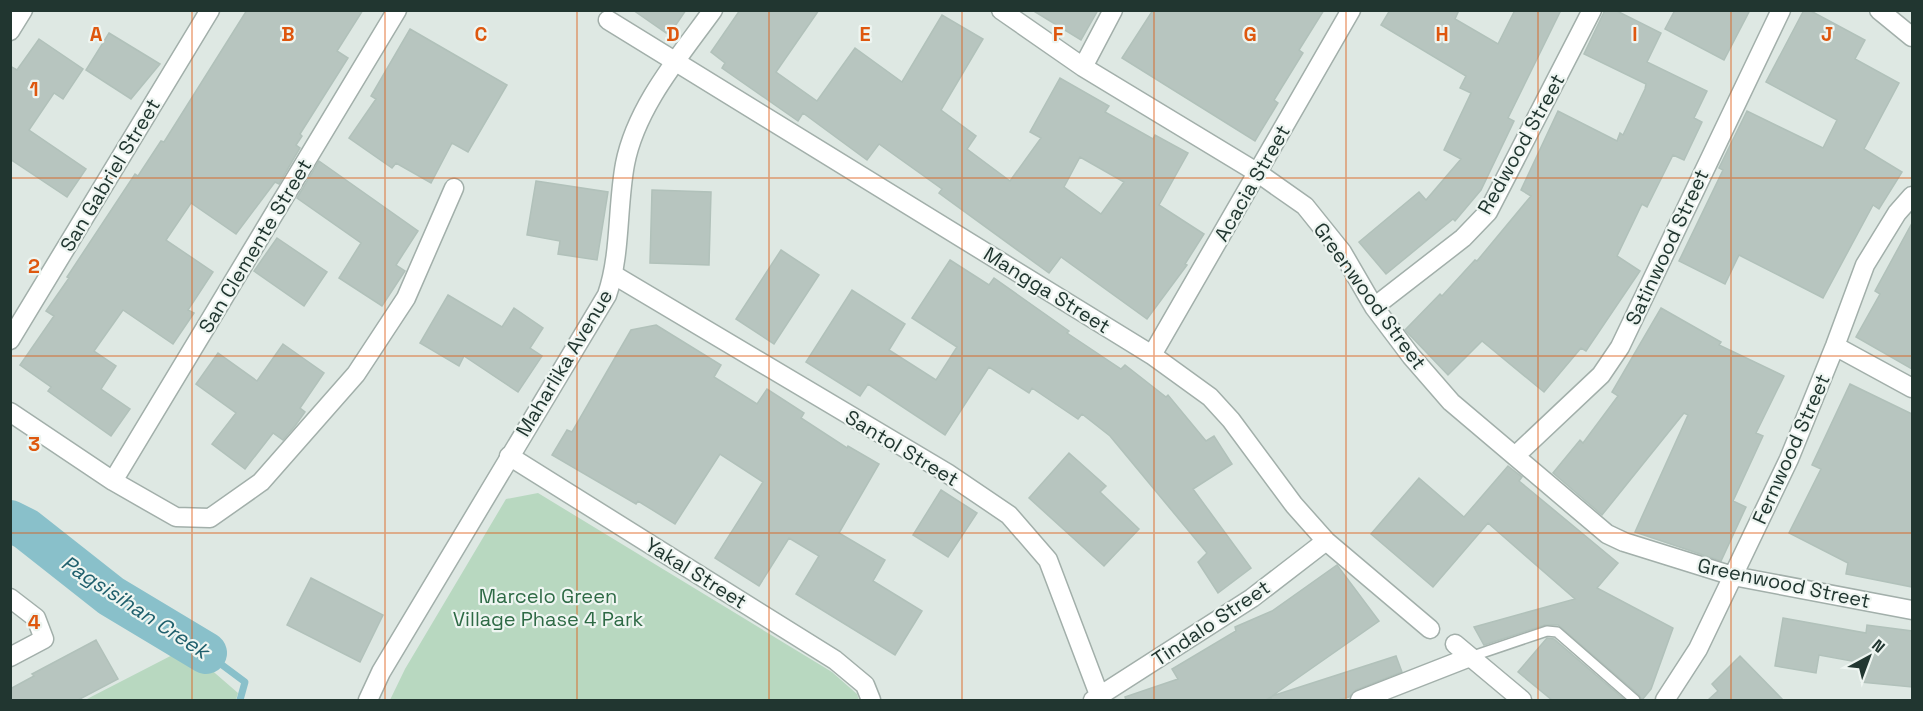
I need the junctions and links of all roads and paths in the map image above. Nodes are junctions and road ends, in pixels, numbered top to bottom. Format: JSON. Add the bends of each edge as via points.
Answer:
{"nodes":[{"id":1,"x":23,"y":10,"type":"edge"},
{"id":2,"x":210,"y":10,"type":"edge"},
{"id":3,"x":397,"y":10,"type":"edge"},
{"id":4,"x":713,"y":10,"type":"edge"},
{"id":5,"x":1000,"y":10,"type":"edge"},
{"id":6,"x":1113,"y":10,"type":"edge"},
{"id":7,"x":1351,"y":10,"type":"edge"},
{"id":8,"x":1592,"y":10,"type":"edge"},
{"id":9,"x":1781,"y":10,"type":"edge"},
{"id":10,"x":1879,"y":10,"type":"edge"},
{"id":11,"x":608,"y":20,"type":"dead end"},
{"id":12,"x":10,"y":31,"type":"edge"},
{"id":13,"x":1912,"y":38,"type":"edge"},
{"id":14,"x":676,"y":60,"type":"junction"},
{"id":15,"x":1083,"y":67,"type":"junction"},
{"id":16,"x":1258,"y":173,"type":"junction"},
{"id":17,"x":454,"y":188,"type":"dead end"},
{"id":18,"x":1912,"y":196,"type":"edge"},
{"id":19,"x":614,"y":275,"type":"junction"},
{"id":20,"x":1374,"y":307,"type":"junction"},
{"id":21,"x":10,"y":339,"type":"edge"},
{"id":22,"x":1835,"y":346,"type":"junction"},
{"id":23,"x":1152,"y":356,"type":"junction"},
{"id":24,"x":1912,"y":388,"type":"edge"},
{"id":25,"x":10,"y":412,"type":"edge"},
{"id":26,"x":509,"y":456,"type":"junction"},
{"id":27,"x":1515,"y":456,"type":"junction"},
{"id":28,"x":113,"y":481,"type":"junction"},
{"id":29,"x":1326,"y":541,"type":"junction"},
{"id":30,"x":1733,"y":576,"type":"junction"},
{"id":31,"x":10,"y":598,"type":"edge"},
{"id":32,"x":1912,"y":610,"type":"edge"},
{"id":33,"x":1430,"y":629,"type":"dead end"},
{"id":34,"x":1455,"y":644,"type":"dead end"},
{"id":35,"x":10,"y":657,"type":"edge"},
{"id":36,"x":1470,"y":657,"type":"junction"},
{"id":37,"x":368,"y":700,"type":"edge"},
{"id":38,"x":871,"y":700,"type":"edge"},
{"id":39,"x":1098,"y":700,"type":"edge"},
{"id":40,"x":1360,"y":700,"type":"edge"},
{"id":41,"x":1522,"y":700,"type":"edge"},
{"id":42,"x":1635,"y":700,"type":"edge"},
{"id":43,"x":1665,"y":700,"type":"edge"}],
"edges":[{"from":1,"to":12,"type":"street"},
{"from":2,"to":21,"type":"street","name":"San Gabriel Street"},
{"from":3,"to":28,"type":"street","name":"San Clemente Street"},
{"from":4,"to":14,"type":"street","name":"Maharlika Avenue"},
{"from":5,"to":15,"type":"street","name":"Greenwood Street"},
{"from":6,"to":15,"type":"street"},
{"from":7,"to":16,"type":"street","name":"Acacia Street"},
{"from":8,"to":20,"type":"street","name":"Redwood Street","via":[[1488,212],[1463,238]]},
{"from":9,"to":27,"type":"street","name":"Satinwood Street","via":[[1620,347],[1600,375]]},
{"from":10,"to":13,"type":"street"},
{"from":11,"to":14,"type":"street","name":"Mangga Street"},
{"from":14,"to":19,"type":"street","name":"Maharlika Avenue","via":[[643,114],[625,162]]},
{"from":14,"to":23,"type":"street","name":"Mangga Street"},
{"from":15,"to":16,"type":"street","name":"Greenwood Street"},
{"from":16,"to":20,"type":"street","name":"Greenwood Street","via":[[1305,206],[1342,252]]},
{"from":16,"to":23,"type":"street","name":"Acacia Street"},
{"from":17,"to":28,"type":"street","via":[[406,298],[356,374],[261,483],[210,518],[176,516]]},
{"from":18,"to":22,"type":"street","name":"Fernwood Street","via":[[1864,265]]},
{"from":19,"to":26,"type":"street","name":"Maharlika Avenue","via":[[607,295]]},
{"from":19,"to":39,"type":"street","name":"Santol Street","via":[[947,473],[1010,515],[1048,560]]},
{"from":20,"to":27,"type":"street","name":"Greenwood Street","via":[[1451,402]]},
{"from":22,"to":24,"type":"street"},
{"from":22,"to":30,"type":"street","name":"Fernwood Street","via":[[1789,459]]},
{"from":23,"to":29,"type":"street","name":"Mangga Street","via":[[1210,398],[1231,420]]},
{"from":25,"to":28,"type":"street"},
{"from":26,"to":37,"type":"street","name":"Maharlika Avenue"},
{"from":26,"to":38,"type":"street","name":"Yakal Street","via":[[835,660],[865,685]]},
{"from":27,"to":30,"type":"street","name":"Greenwood Street","via":[[1607,534]]},
{"from":29,"to":33,"type":"street","name":"Mangga Street"},
{"from":29,"to":39,"type":"street","name":"Tindalo Street","via":[[1252,598]]},
{"from":30,"to":32,"type":"street","name":"Greenwood Street"},
{"from":30,"to":43,"type":"street","name":"Fernwood Street","via":[[1698,649]]},
{"from":31,"to":35,"type":"street","via":[[36,618],[44,639]]},
{"from":34,"to":36,"type":"street"},
{"from":36,"to":40,"type":"street"},
{"from":36,"to":41,"type":"street"},
{"from":36,"to":42,"type":"lane","via":[[1547,631],[1557,632]]}]}
